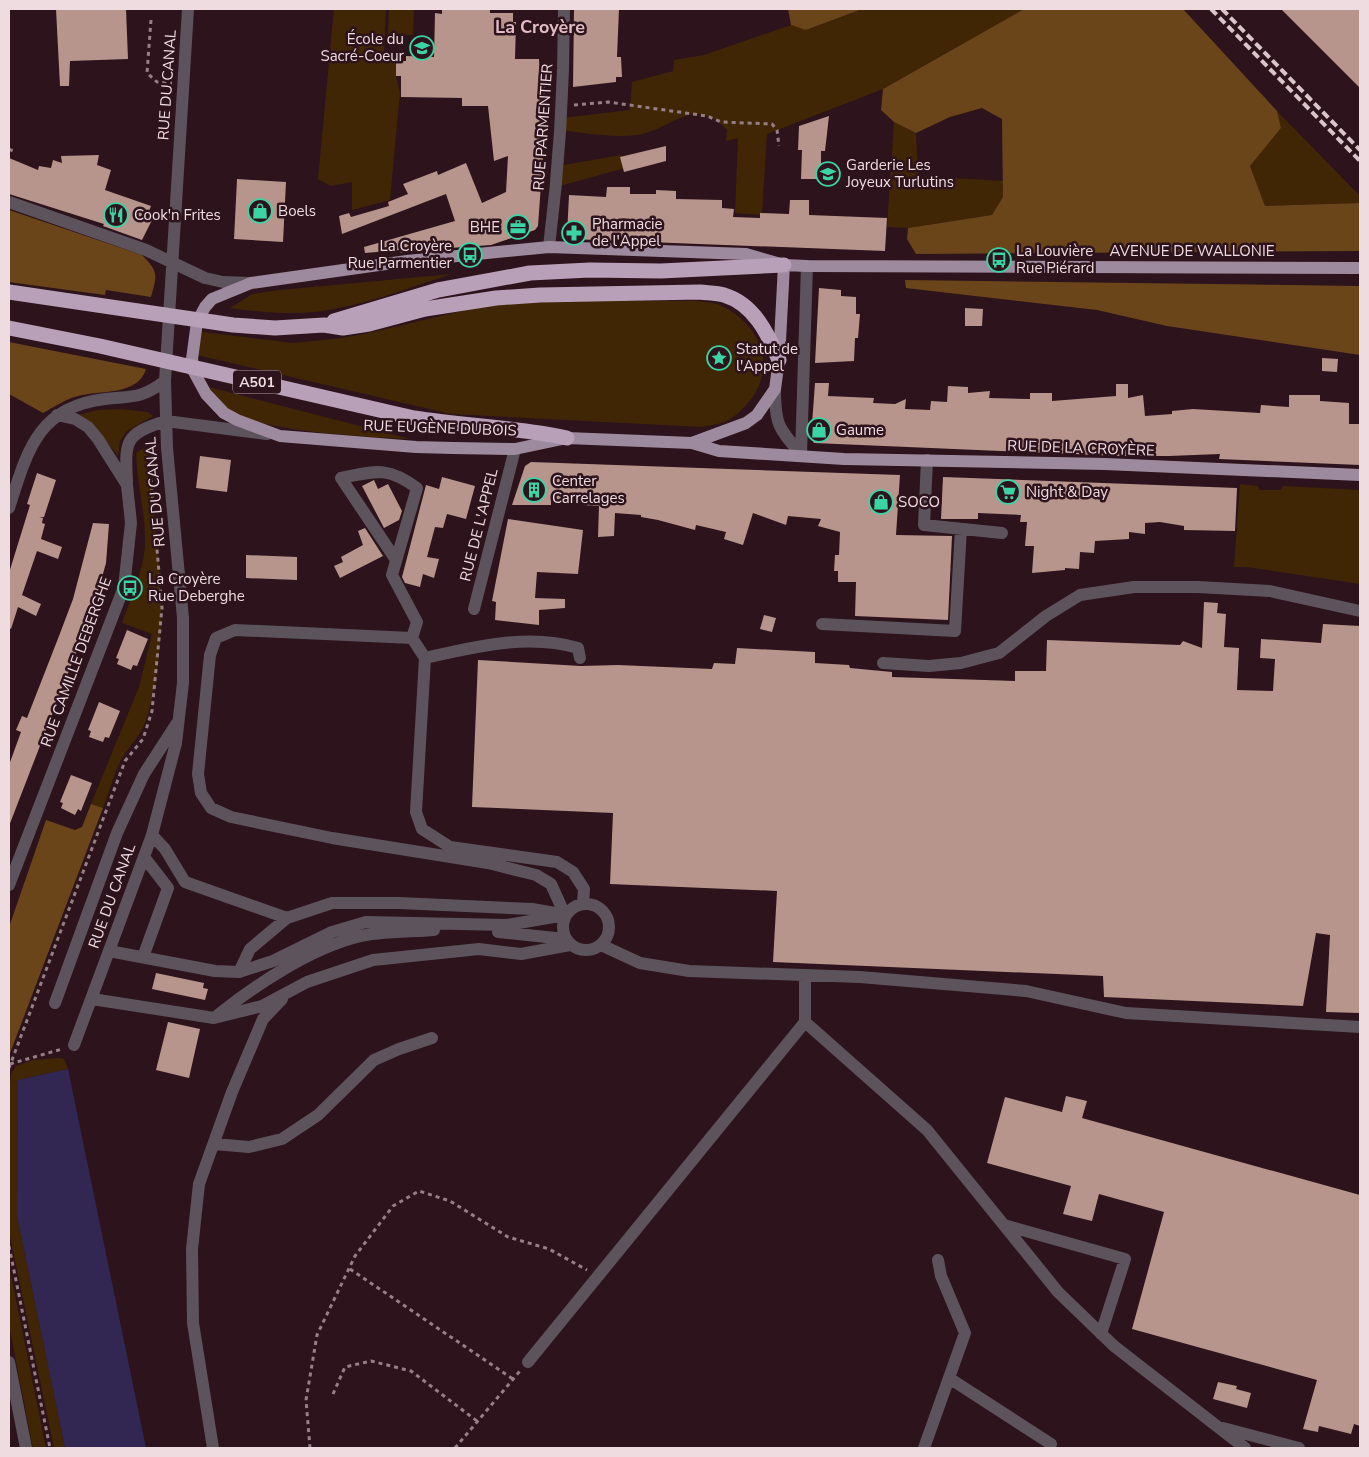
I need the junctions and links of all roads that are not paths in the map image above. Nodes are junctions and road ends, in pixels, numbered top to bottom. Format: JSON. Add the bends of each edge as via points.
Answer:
{"nodes":[{"id":1,"x":188,"y":9,"type":"edge"},
{"id":2,"x":564,"y":9,"type":"edge"},
{"id":3,"x":9,"y":202,"type":"edge"},
{"id":4,"x":549,"y":247,"type":"junction"},
{"id":5,"x":172,"y":262,"type":"junction"},
{"id":6,"x":784,"y":265,"type":"junction"},
{"id":7,"x":807,"y":266,"type":"junction"},
{"id":8,"x":1360,"y":268,"type":"edge"},
{"id":9,"x":251,"y":282,"type":"junction"},
{"id":10,"x":9,"y":292,"type":"edge"},
{"id":11,"x":423,"y":302,"type":"junction"},
{"id":12,"x":9,"y":328,"type":"edge"},
{"id":13,"x":779,"y":360,"type":"junction"},
{"id":14,"x":165,"y":381,"type":"junction"},
{"id":15,"x":775,"y":388,"type":"junction"},
{"id":16,"x":57,"y":415,"type":"junction"},
{"id":17,"x":166,"y":421,"type":"junction"},
{"id":18,"x":280,"y":436,"type":"junction"},
{"id":19,"x":567,"y":438,"type":"junction"},
{"id":20,"x":692,"y":443,"type":"junction"},
{"id":21,"x":515,"y":449,"type":"junction"},
{"id":22,"x":800,"y":454,"type":"junction"},
{"id":23,"x":927,"y":460,"type":"junction"},
{"id":24,"x":1360,"y":475,"type":"edge"},
{"id":25,"x":127,"y":485,"type":"junction"},
{"id":26,"x":9,"y":508,"type":"edge"},
{"id":27,"x":961,"y":529,"type":"junction"},
{"id":28,"x":1002,"y":533,"type":"dead end"},
{"id":29,"x":396,"y":560,"type":"junction"},
{"id":30,"x":474,"y":609,"type":"dead end"},
{"id":31,"x":1360,"y":611,"type":"edge"},
{"id":32,"x":822,"y":624,"type":"dead end"},
{"id":33,"x":412,"y":638,"type":"junction"},
{"id":34,"x":425,"y":658,"type":"junction"},
{"id":35,"x":580,"y":658,"type":"dead end"},
{"id":36,"x":883,"y":663,"type":"dead end"},
{"id":37,"x":178,"y":721,"type":"junction"},
{"id":38,"x":152,"y":835,"type":"junction"},
{"id":39,"x":144,"y":857,"type":"junction"},
{"id":40,"x":9,"y":885,"type":"edge"},
{"id":41,"x":583,"y":903,"type":"junction"},
{"id":42,"x":565,"y":915,"type":"junction"},
{"id":43,"x":287,"y":918,"type":"junction"},
{"id":44,"x":568,"y":942,"type":"junction"},
{"id":45,"x":600,"y":945,"type":"junction"},
{"id":46,"x":109,"y":951,"type":"junction"},
{"id":47,"x":143,"y":957,"type":"junction"},
{"id":48,"x":239,"y":972,"type":"junction"},
{"id":49,"x":805,"y":975,"type":"junction"},
{"id":50,"x":289,"y":992,"type":"junction"},
{"id":51,"x":92,"y":999,"type":"junction"},
{"id":52,"x":55,"y":1003,"type":"dead end"},
{"id":53,"x":214,"y":1018,"type":"junction"},
{"id":54,"x":805,"y":1022,"type":"junction"},
{"id":55,"x":1360,"y":1027,"type":"edge"},
{"id":56,"x":432,"y":1038,"type":"dead end"},
{"id":57,"x":74,"y":1045,"type":"road end"},
{"id":58,"x":214,"y":1144,"type":"junction"},
{"id":59,"x":1004,"y":1225,"type":"junction"},
{"id":60,"x":938,"y":1260,"type":"dead end"},
{"id":61,"x":1102,"y":1334,"type":"junction"},
{"id":62,"x":9,"y":1362,"type":"edge"},
{"id":63,"x":528,"y":1362,"type":"road end"},
{"id":64,"x":949,"y":1378,"type":"junction"},
{"id":65,"x":1216,"y":1426,"type":"junction"},
{"id":66,"x":1051,"y":1444,"type":"dead end"},
{"id":67,"x":26,"y":1448,"type":"edge"},
{"id":68,"x":213,"y":1448,"type":"edge"},
{"id":69,"x":924,"y":1448,"type":"edge"},
{"id":70,"x":1245,"y":1448,"type":"edge"},
{"id":71,"x":1299,"y":1448,"type":"edge"}],
"edges":[{"from":1,"to":5,"type":"street","name":"RUE DU CANAL"},
{"from":2,"to":4,"type":"street","name":"RUE PARMENTIER","via":[[562,107]]},
{"from":3,"to":5,"type":"street"},
{"from":4,"to":6,"type":"main road","name":"AVENUE DE WALLONIE","via":[[746,254]]},
{"from":4,"to":9,"type":"main road","name":"AVENUE DE WALLONIE","via":[[407,261]]},
{"from":5,"to":9,"type":"street","via":[[206,278]]},
{"from":5,"to":14,"type":"street","name":"RUE DU CANAL"},
{"from":6,"to":7,"type":"main road","name":"AVENUE DE WALLONIE"},
{"from":6,"to":11,"type":"highway","via":[[530,273]]},
{"from":6,"to":13,"type":"main road"},
{"from":7,"to":8,"type":"main road","name":"AVENUE DE WALLONIE"},
{"from":7,"to":22,"type":"street"},
{"from":9,"to":18,"type":"main road","name":"AVENUE DE WALLONIE","via":[[212,299],[205,307],[198,322],[192,359],[194,372],[206,394],[224,413]]},
{"from":10,"to":11,"type":"highway","via":[[275,328],[324,325]]},
{"from":11,"to":13,"type":"highway","via":[[540,295],[700,292],[724,295],[740,303],[761,322]]},
{"from":12,"to":19,"type":"highway","number":"A501","via":[[414,418],[526,429]]},
{"from":13,"to":15,"type":"main road"},
{"from":14,"to":16,"type":"street","via":[[139,397],[86,402]]},
{"from":14,"to":17,"type":"street","name":"RUE DU CANAL"},
{"from":15,"to":20,"type":"main road","via":[[757,415],[746,423]]},
{"from":15,"to":22,"type":"street","via":[[775,416],[782,432]]},
{"from":16,"to":25,"type":"street","name":"RUE CAMILLE DEBERGHE","via":[[75,419],[88,427]]},
{"from":16,"to":26,"type":"street","via":[[40,431],[31,446]]},
{"from":17,"to":18,"type":"street","name":"RUE EUGÈNE DUBOIS"},
{"from":17,"to":25,"type":"street","name":"RUE EUGÈNE DUBOIS","via":[[136,432],[130,439],[125,451]]},
{"from":17,"to":37,"type":"street","name":"RUE DU CANAL","via":[[183,618],[184,683]]},
{"from":18,"to":21,"type":"main road","name":"RUE EUGÈNE DUBOIS","via":[[416,447]]},
{"from":19,"to":20,"type":"main road","name":"RUE EUGÈNE DUBOIS"},
{"from":19,"to":21,"type":"main road","name":"RUE EUGÈNE DUBOIS"},
{"from":20,"to":22,"type":"main road","name":"RUE EUGÈNE DUBOIS","via":[[719,450]]},
{"from":21,"to":30,"type":"street","name":"RUE DE L'APPEL"},
{"from":22,"to":23,"type":"main road","name":"RUE DE LA CROYÈRE","via":[[844,459]]},
{"from":23,"to":24,"type":"main road","name":"RUE DE LA CROYÈRE"},
{"from":23,"to":27,"type":"street","via":[[924,525]]},
{"from":25,"to":40,"type":"street","name":"RUE CAMILLE DEBERGHE","via":[[131,523],[124,586]]},
{"from":27,"to":28,"type":"street"},
{"from":27,"to":32,"type":"street","via":[[955,631]]},
{"from":29,"to":29,"type":"street","via":[[417,488],[400,475],[377,471],[341,478]]},
{"from":29,"to":33,"type":"street","via":[[392,575],[416,622]]},
{"from":31,"to":36,"type":"street","via":[[1270,591],[1134,586],[1080,596],[1046,616],[999,653],[961,663],[929,666]]},
{"from":33,"to":34,"type":"street"},
{"from":33,"to":42,"type":"street","via":[[236,630],[216,638],[210,655],[198,774],[201,793],[211,808],[231,817],[332,838],[488,863],[536,875],[551,884]]},
{"from":34,"to":35,"type":"street","via":[[505,642],[557,642],[578,648]]},
{"from":34,"to":41,"type":"street","via":[[416,812],[422,829],[450,847],[557,862],[573,872],[584,889]]},
{"from":37,"to":38,"type":"street","name":"RUE DU CANAL","via":[[176,743]]},
{"from":37,"to":52,"type":"street","via":[[144,774],[117,833]]},
{"from":38,"to":39,"type":"street","name":"RUE DU CANAL"},
{"from":38,"to":43,"type":"street","via":[[165,849],[185,882]]},
{"from":39,"to":46,"type":"street","name":"RUE DU CANAL"},
{"from":39,"to":47,"type":"street","via":[[168,888]]},
{"from":41,"to":42,"type":"street"},
{"from":41,"to":45,"type":"street","via":[[598,906],[607,918],[609,932]]},
{"from":42,"to":43,"type":"street","via":[[532,909],[437,904],[332,903]]},
{"from":42,"to":44,"type":"street","via":[[562,922]]},
{"from":42,"to":48,"type":"street","via":[[507,925],[366,922],[332,932],[273,961]]},
{"from":43,"to":48,"type":"street","via":[[250,949]]},
{"from":44,"to":45,"type":"street","via":[[586,950]]},
{"from":44,"to":50,"type":"street","via":[[521,954],[479,949],[373,960],[307,982]]},
{"from":44,"to":53,"type":"street","via":[[509,932],[433,930],[358,936],[304,958],[246,991]]},
{"from":45,"to":49,"type":"street","via":[[640,963],[689,971]]},
{"from":46,"to":47,"type":"street"},
{"from":46,"to":51,"type":"street","name":"RUE DU CANAL"},
{"from":47,"to":48,"type":"street","via":[[215,971]]},
{"from":49,"to":54,"type":"street"},
{"from":49,"to":55,"type":"street","via":[[1026,992],[1126,1013]]},
{"from":50,"to":53,"type":"street","via":[[262,1006]]},
{"from":50,"to":58,"type":"street","via":[[263,1019]]},
{"from":51,"to":53,"type":"street"},
{"from":51,"to":57,"type":"street","name":"RUE DU CANAL"},
{"from":54,"to":59,"type":"street","via":[[927,1130]]},
{"from":54,"to":63,"type":"street"},
{"from":56,"to":58,"type":"street","via":[[374,1060],[318,1115],[282,1139],[249,1148]]},
{"from":58,"to":68,"type":"street","via":[[199,1184],[192,1249],[193,1323]]},
{"from":59,"to":61,"type":"street","via":[[1058,1292]]},
{"from":59,"to":61,"type":"street","via":[[1125,1259]]},
{"from":60,"to":64,"type":"street","via":[[941,1276],[966,1333]]},
{"from":61,"to":65,"type":"street"},
{"from":62,"to":67,"type":"street"},
{"from":64,"to":66,"type":"street"},
{"from":64,"to":69,"type":"street"},
{"from":65,"to":70,"type":"street"},
{"from":65,"to":71,"type":"street"}]}
